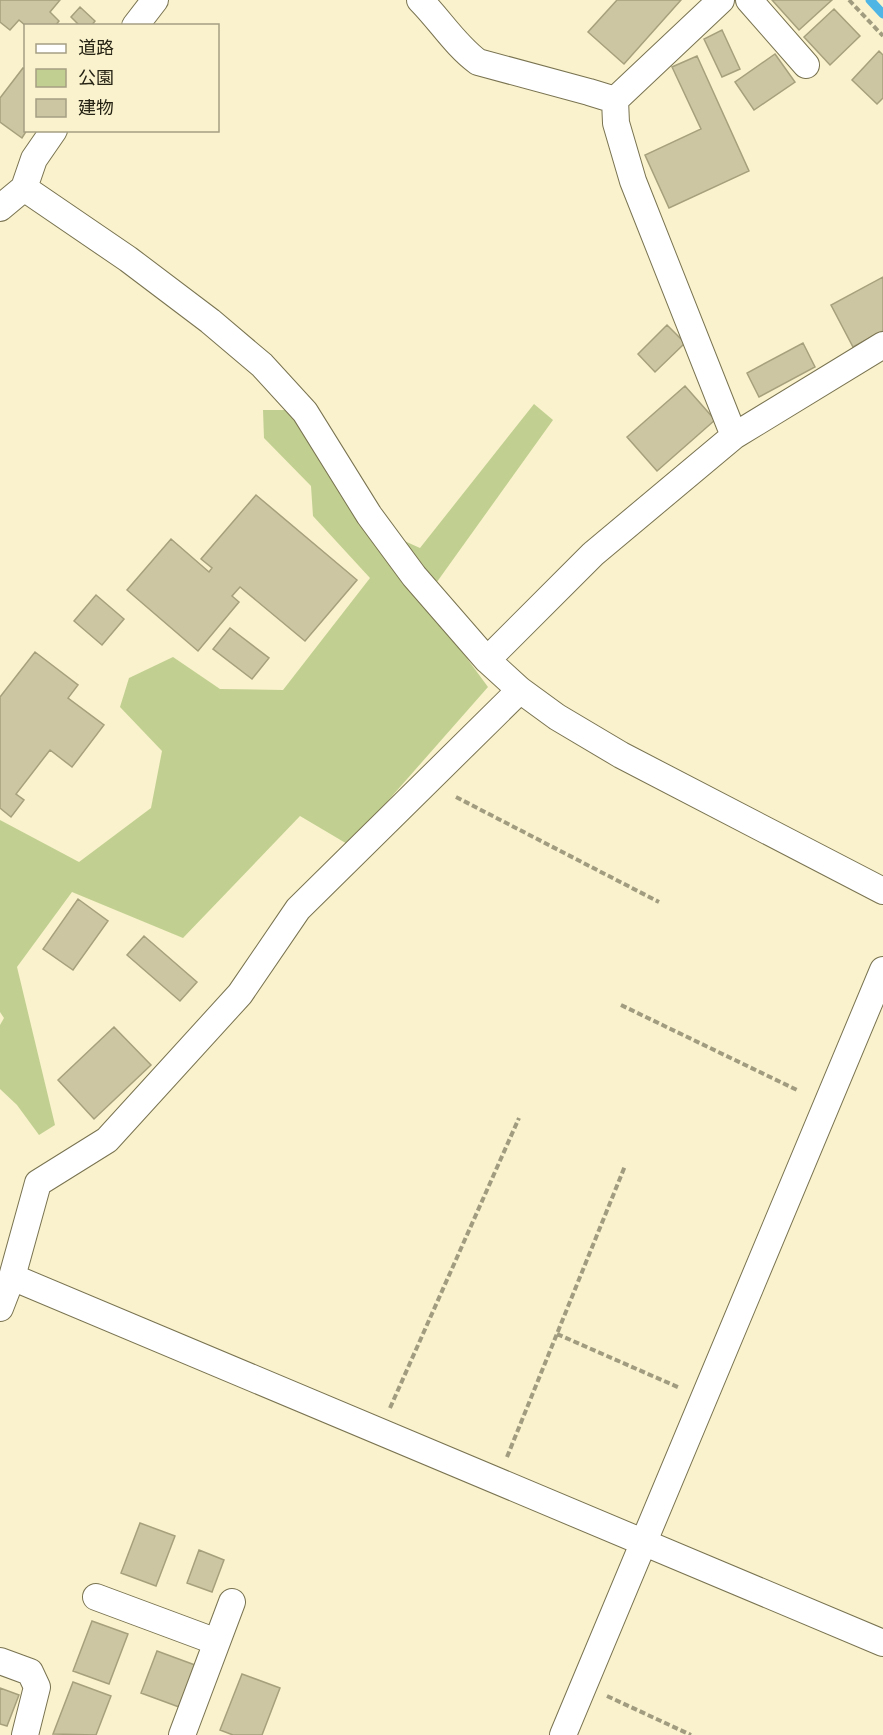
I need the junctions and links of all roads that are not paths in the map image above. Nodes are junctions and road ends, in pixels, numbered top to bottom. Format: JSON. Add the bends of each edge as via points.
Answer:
{"nodes":[{"id":1,"x":155,"y":0,"type":"edge"},
{"id":2,"x":420,"y":0,"type":"edge"},
{"id":3,"x":721,"y":0,"type":"edge"},
{"id":4,"x":749,"y":0,"type":"edge"},
{"id":5,"x":137,"y":24,"type":"edge"},
{"id":6,"x":807,"y":65,"type":"dead end"},
{"id":7,"x":615,"y":100,"type":"junction"},
{"id":8,"x":53,"y":132,"type":"edge"},
{"id":9,"x":24,"y":188,"type":"junction"},
{"id":10,"x":0,"y":208,"type":"edge"},
{"id":11,"x":883,"y":345,"type":"edge"},
{"id":12,"x":734,"y":436,"type":"junction"},
{"id":13,"x":487,"y":660,"type":"junction"},
{"id":14,"x":520,"y":690,"type":"junction"},
{"id":15,"x":883,"y":891,"type":"edge"},
{"id":16,"x":883,"y":970,"type":"edge"},
{"id":17,"x":12,"y":1277,"type":"junction"},
{"id":18,"x":0,"y":1308,"type":"edge"},
{"id":19,"x":644,"y":1542,"type":"junction"},
{"id":20,"x":96,"y":1597,"type":"dead end"},
{"id":21,"x":232,"y":1602,"type":"dead end"},
{"id":22,"x":217,"y":1642,"type":"junction"},
{"id":23,"x":883,"y":1643,"type":"edge"},
{"id":24,"x":0,"y":1661,"type":"edge"},
{"id":25,"x":25,"y":1735,"type":"edge"},
{"id":26,"x":182,"y":1735,"type":"edge"},
{"id":27,"x":563,"y":1735,"type":"edge"}],
"edges":[{"from":1,"to":5,"type":"street"},
{"from":2,"to":7,"type":"street","via":[[464,52],[478,62]]},
{"from":3,"to":7,"type":"street"},
{"from":4,"to":6,"type":"street"},
{"from":7,"to":12,"type":"street","via":[[616,123],[633,181]]},
{"from":8,"to":9,"type":"street","via":[[34,159]]},
{"from":9,"to":10,"type":"street"},
{"from":9,"to":13,"type":"street","via":[[128,259],[262,365],[305,412],[369,515],[414,576]]},
{"from":11,"to":12,"type":"street"},
{"from":12,"to":13,"type":"street","via":[[593,554]]},
{"from":13,"to":14,"type":"street"},
{"from":14,"to":15,"type":"street","via":[[621,755]]},
{"from":14,"to":17,"type":"street","via":[[298,909],[240,994],[107,1140],[38,1183]]},
{"from":16,"to":19,"type":"street"},
{"from":17,"to":18,"type":"street"},
{"from":17,"to":19,"type":"street"},
{"from":19,"to":23,"type":"street"},
{"from":19,"to":27,"type":"street"},
{"from":20,"to":22,"type":"street"},
{"from":21,"to":22,"type":"street"},
{"from":22,"to":26,"type":"street"},
{"from":24,"to":25,"type":"street","via":[[30,1672],[37,1687]]}]}
